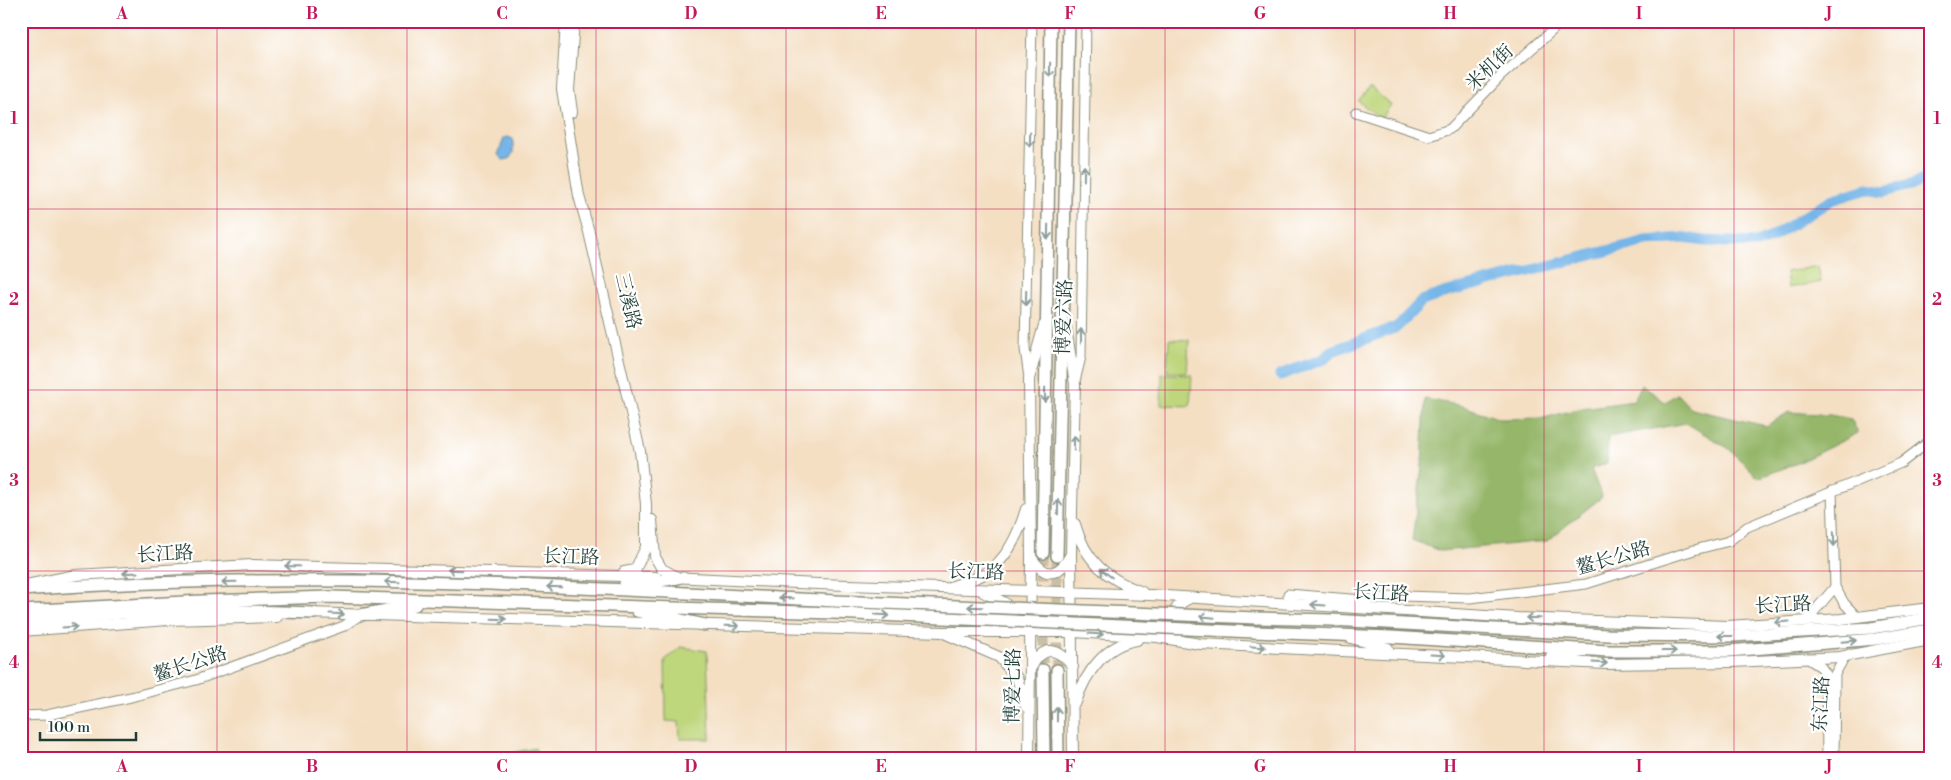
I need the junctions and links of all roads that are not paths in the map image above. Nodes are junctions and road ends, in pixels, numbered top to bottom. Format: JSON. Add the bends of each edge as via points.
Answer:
{"nodes":[{"id":1,"x":566,"y":21,"type":"edge"},
{"id":2,"x":574,"y":21,"type":"edge"},
{"id":3,"x":1032,"y":21,"type":"edge"},
{"id":4,"x":1051,"y":21,"type":"edge"},
{"id":5,"x":1068,"y":21,"type":"edge"},
{"id":6,"x":1086,"y":21,"type":"edge"},
{"id":7,"x":1554,"y":26,"type":"edge"},
{"id":8,"x":1356,"y":112,"type":"dead end"},
{"id":9,"x":1062,"y":309,"type":"junction"},
{"id":10,"x":1047,"y":314,"type":"junction"},
{"id":11,"x":1029,"y":379,"type":"junction"},
{"id":12,"x":1075,"y":384,"type":"junction"},
{"id":13,"x":1930,"y":441,"type":"edge"},
{"id":14,"x":1832,"y":491,"type":"junction"},
{"id":15,"x":1030,"y":496,"type":"junction"},
{"id":16,"x":1072,"y":510,"type":"junction"},
{"id":17,"x":1043,"y":553,"type":"tunnel mouth"},
{"id":18,"x":1071,"y":554,"type":"junction"},
{"id":19,"x":1030,"y":556,"type":"junction"},
{"id":20,"x":1057,"y":556,"type":"tunnel mouth"},
{"id":21,"x":608,"y":574,"type":"junction"},
{"id":22,"x":678,"y":578,"type":"junction"},
{"id":23,"x":21,"y":586,"type":"edge"},
{"id":24,"x":1835,"y":587,"type":"junction"},
{"id":25,"x":584,"y":588,"type":"junction"},
{"id":26,"x":950,"y":588,"type":"junction"},
{"id":27,"x":976,"y":589,"type":"junction"},
{"id":28,"x":21,"y":590,"type":"edge"},
{"id":29,"x":1030,"y":591,"type":"junction"},
{"id":30,"x":1072,"y":592,"type":"junction"},
{"id":31,"x":1150,"y":595,"type":"junction"},
{"id":32,"x":1191,"y":598,"type":"junction"},
{"id":33,"x":435,"y":601,"type":"junction"},
{"id":34,"x":1288,"y":604,"type":"junction"},
{"id":35,"x":624,"y":606,"type":"junction"},
{"id":36,"x":1930,"y":608,"type":"edge"},
{"id":37,"x":21,"y":611,"type":"edge"},
{"id":38,"x":314,"y":613,"type":"junction"},
{"id":39,"x":1030,"y":613,"type":"joint"},
{"id":40,"x":1449,"y":613,"type":"junction"},
{"id":41,"x":360,"y":615,"type":"junction"},
{"id":42,"x":1857,"y":617,"type":"junction"},
{"id":43,"x":1930,"y":618,"type":"edge"},
{"id":44,"x":1556,"y":619,"type":"junction"},
{"id":45,"x":1807,"y":620,"type":"junction"},
{"id":46,"x":21,"y":622,"type":"edge"},
{"id":47,"x":1384,"y":623,"type":"junction"},
{"id":48,"x":705,"y":626,"type":"junction"},
{"id":49,"x":1930,"y":630,"type":"edge"},
{"id":50,"x":21,"y":631,"type":"edge"},
{"id":51,"x":943,"y":632,"type":"junction"},
{"id":52,"x":971,"y":632,"type":"junction"},
{"id":53,"x":1030,"y":632,"type":"junction"},
{"id":54,"x":1073,"y":632,"type":"junction"},
{"id":55,"x":1340,"y":635,"type":"junction"},
{"id":56,"x":1602,"y":635,"type":"junction"},
{"id":57,"x":1157,"y":637,"type":"junction"},
{"id":58,"x":1930,"y":640,"type":"edge"},
{"id":59,"x":1188,"y":642,"type":"junction"},
{"id":60,"x":1593,"y":650,"type":"junction"},
{"id":61,"x":1404,"y":653,"type":"junction"},
{"id":62,"x":1844,"y":656,"type":"junction"},
{"id":63,"x":1807,"y":658,"type":"junction"},
{"id":64,"x":1520,"y":659,"type":"junction"},
{"id":65,"x":1073,"y":667,"type":"junction"},
{"id":66,"x":1043,"y":670,"type":"tunnel mouth"},
{"id":67,"x":1057,"y":670,"type":"tunnel mouth"},
{"id":68,"x":1030,"y":671,"type":"junction"},
{"id":69,"x":1072,"y":715,"type":"junction"},
{"id":70,"x":21,"y":716,"type":"edge"},
{"id":71,"x":1029,"y":717,"type":"junction"},
{"id":72,"x":1029,"y":759,"type":"edge"},
{"id":73,"x":1044,"y":759,"type":"edge"},
{"id":74,"x":1058,"y":759,"type":"edge"},
{"id":75,"x":1073,"y":759,"type":"edge"},
{"id":76,"x":1827,"y":759,"type":"edge"},
{"id":77,"x":1834,"y":759,"type":"edge"}],
"edges":[{"from":1,"to":21,"type":"main road","name":"三溪路","via":[[562,90],[579,196],[640,451],[646,504],[646,546],[641,559],[635,570]]},
{"from":2,"to":22,"type":"main road","name":"三溪路","via":[[569,90],[585,195],[645,449],[655,558],[662,569]]},
{"from":3,"to":11,"type":"street","name":"博爱六路","one_way":true,"via":[[1025,348]]},
{"from":4,"to":10,"type":"highway","name":"博爱六路","one_way":true},
{"from":5,"to":9,"type":"highway","name":"博爱六路"},
{"from":12,"to":6,"type":"street","name":"博爱六路","one_way":true,"via":[[1081,357]]},
{"from":7,"to":8,"type":"street","name":"米机街","via":[[1450,129],[1429,136]]},
{"from":9,"to":12,"type":"main road"},
{"from":20,"to":9,"type":"highway","name":"博爱六路","one_way":true},
{"from":10,"to":11,"type":"main road"},
{"from":10,"to":17,"type":"highway","name":"博爱六路","one_way":true},
{"from":11,"to":15,"type":"main road","name":"博爱六路"},
{"from":16,"to":12,"type":"main road","name":"博爱六路","one_way":true},
{"from":13,"to":14,"type":"street","name":"鳌长公路","via":[[1901,463]]},
{"from":14,"to":24,"type":"street","one_way":true},
{"from":14,"to":34,"type":"street","name":"鳌长公路","via":[[1746,527],[1729,541],[1586,584],[1470,598],[1403,596],[1363,600],[1288,594]]},
{"from":15,"to":19,"type":"main road","name":"博爱六路"},
{"from":15,"to":26,"type":"main road","via":[[1020,530],[1003,558],[986,573]]},
{"from":16,"to":18,"type":"main road","name":"博爱六路"},
{"from":31,"to":16,"type":"main road","one_way":true,"via":[[1104,574],[1079,538]]},
{"from":18,"to":19,"type":"main road","via":[[1059,570],[1049,572],[1038,568]]},
{"from":18,"to":30,"type":"main road","name":"博爱六路"},
{"from":19,"to":29,"type":"main road","name":"博爱六路"},
{"from":21,"to":22,"type":"main road","name":"长江路"},
{"from":21,"to":23,"type":"main road","name":"长江路","one_way":true,"via":[[252,566],[76,575]]},
{"from":22,"to":25,"type":"highway","via":[[594,584]]},
{"from":22,"to":26,"type":"main road","name":"长江路"},
{"from":24,"to":42,"type":"street"},
{"from":24,"to":45,"type":"street"},
{"from":25,"to":28,"type":"highway","name":"长江路","one_way":true,"via":[[331,580],[130,583]]},
{"from":47,"to":25,"type":"highway","name":"长江路","one_way":true,"bridge":true},
{"from":26,"to":27,"type":"main road","name":"长江路"},
{"from":27,"to":29,"type":"main road","name":"长江路"},
{"from":27,"to":52,"type":"main road","via":[[1005,603],[1008,612],[1002,626]]},
{"from":29,"to":30,"type":"main road","name":"长江路"},
{"from":29,"to":39,"type":"main road","name":"博爱六路"},
{"from":30,"to":31,"type":"main road","name":"长江路"},
{"from":30,"to":54,"type":"main road","name":"博爱六路"},
{"from":31,"to":32,"type":"main road","name":"长江路"},
{"from":32,"to":34,"type":"main road","name":"长江路"},
{"from":32,"to":59,"type":"main road","via":[[1179,604],[1176,610],[1175,629]]},
{"from":33,"to":35,"type":"highway"},
{"from":33,"to":37,"type":"highway","via":[[331,597]]},
{"from":33,"to":41,"type":"highway"},
{"from":40,"to":34,"type":"main road","name":"长江路","one_way":true},
{"from":35,"to":48,"type":"highway"},
{"from":35,"to":55,"type":"highway","one_way":true,"bridge":true},
{"from":36,"to":42,"type":"main road","name":"长江路"},
{"from":38,"to":41,"type":"main road","one_way":true},
{"from":38,"to":46,"type":"highway","via":[[215,610],[122,613]]},
{"from":50,"to":38,"type":"main road","one_way":true},
{"from":39,"to":53,"type":"main road","name":"博爱七路"},
{"from":44,"to":40,"type":"main road","name":"长江路","one_way":true},
{"from":40,"to":47,"type":"main road"},
{"from":41,"to":48,"type":"main road","one_way":true},
{"from":41,"to":70,"type":"street","name":"鳌长公路","via":[[344,626],[196,680],[131,698],[46,715]]},
{"from":42,"to":45,"type":"main road","name":"长江路"},
{"from":43,"to":56,"type":"highway","name":"长江路","one_way":true,"via":[[1872,628],[1732,636]]},
{"from":45,"to":44,"type":"main road","name":"长江路","one_way":true,"via":[[1727,626]]},
{"from":44,"to":56,"type":"main road"},
{"from":47,"to":56,"type":"highway","name":"长江路"},
{"from":48,"to":51,"type":"main road","one_way":true},
{"from":60,"to":49,"type":"highway","one_way":true,"via":[[1728,651],[1876,639]]},
{"from":51,"to":52,"type":"main road"},
{"from":51,"to":71,"type":"main road","via":[[999,657],[1017,678]]},
{"from":52,"to":53,"type":"main road"},
{"from":53,"to":54,"type":"main road"},
{"from":53,"to":68,"type":"main road","name":"博爱七路"},
{"from":54,"to":57,"type":"main road","one_way":true},
{"from":54,"to":65,"type":"main road"},
{"from":55,"to":60,"type":"highway"},
{"from":55,"to":61,"type":"main road"},
{"from":57,"to":59,"type":"main road"},
{"from":57,"to":69,"type":"main road","via":[[1125,642],[1111,649],[1092,669],[1079,692]]},
{"from":58,"to":62,"type":"main road"},
{"from":59,"to":61,"type":"main road","one_way":true},
{"from":60,"to":64,"type":"main road"},
{"from":61,"to":64,"type":"main road","one_way":true},
{"from":62,"to":63,"type":"main road"},
{"from":62,"to":77,"type":"street","name":"东江路","via":[[1835,674]]},
{"from":64,"to":63,"type":"main road","one_way":true,"via":[[1606,664]]},
{"from":63,"to":76,"type":"street","name":"东江路","via":[[1826,674]]},
{"from":65,"to":68,"type":"main road","via":[[1066,657],[1056,652],[1045,652],[1037,657]]},
{"from":65,"to":69,"type":"main road"},
{"from":66,"to":73,"type":"highway","name":"博爱七路"},
{"from":74,"to":67,"type":"highway","one_way":true},
{"from":68,"to":71,"type":"main road","name":"博爱七路"},
{"from":69,"to":75,"type":"main road"},
{"from":71,"to":72,"type":"main road","name":"博爱七路"}]}
